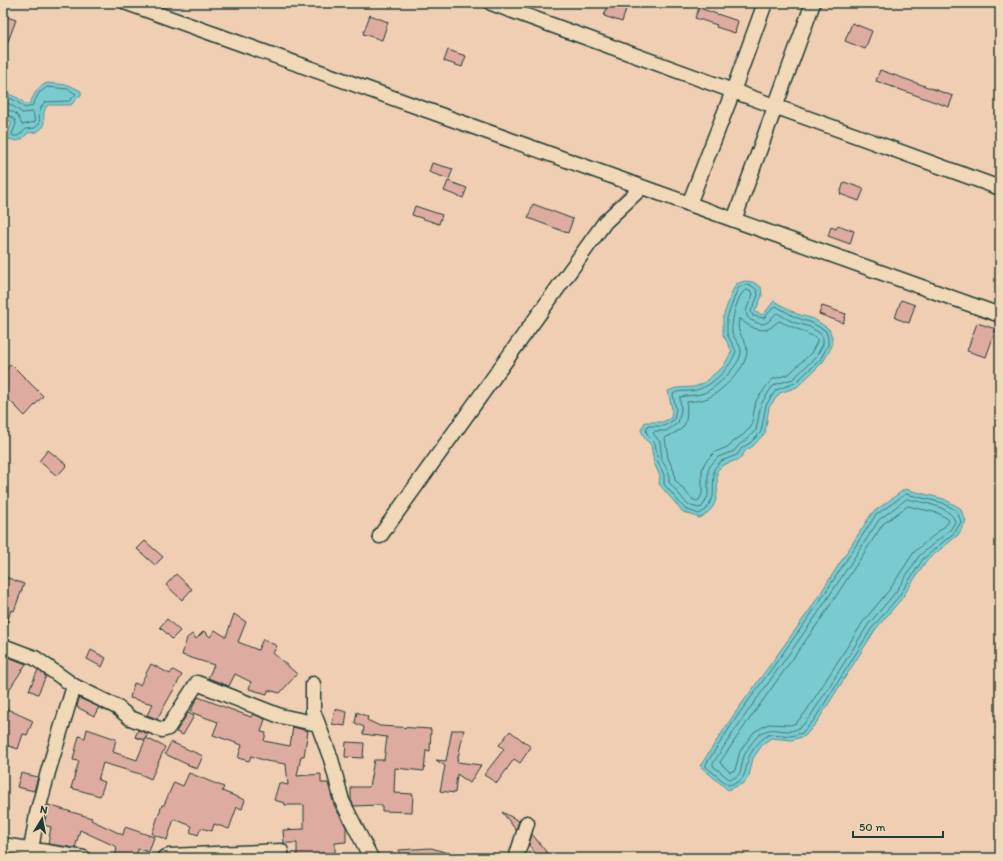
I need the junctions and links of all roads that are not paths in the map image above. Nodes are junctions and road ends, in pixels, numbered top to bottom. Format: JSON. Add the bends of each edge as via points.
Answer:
{"nodes":[{"id":1,"x":127,"y":3,"type":"edge"},
{"id":2,"x":491,"y":3,"type":"edge"},
{"id":3,"x":765,"y":3,"type":"edge"},
{"id":4,"x":812,"y":3,"type":"edge"},
{"id":5,"x":733,"y":91,"type":"junction"},
{"id":6,"x":775,"y":106,"type":"junction"},
{"id":7,"x":642,"y":188,"type":"junction"},
{"id":8,"x":1000,"y":188,"type":"edge"},
{"id":9,"x":689,"y":204,"type":"junction"},
{"id":10,"x":734,"y":220,"type":"junction"},
{"id":11,"x":1000,"y":316,"type":"edge"},
{"id":12,"x":380,"y":536,"type":"dead end"},
{"id":13,"x":3,"y":646,"type":"edge"},
{"id":14,"x":313,"y":684,"type":"dead end"},
{"id":15,"x":74,"y":686,"type":"junction"},
{"id":16,"x":318,"y":724,"type":"junction"},
{"id":17,"x":527,"y":823,"type":"dead end"},
{"id":18,"x":3,"y":845,"type":"edge"},
{"id":19,"x":31,"y":850,"type":"junction"},
{"id":20,"x":84,"y":858,"type":"edge"},
{"id":21,"x":164,"y":858,"type":"edge"},
{"id":22,"x":281,"y":858,"type":"edge"},
{"id":23,"x":371,"y":858,"type":"edge"},
{"id":24,"x":516,"y":858,"type":"edge"}],
"edges":[{"from":1,"to":7,"type":"street"},
{"from":2,"to":5,"type":"street"},
{"from":3,"to":5,"type":"street"},
{"from":4,"to":6,"type":"street"},
{"from":5,"to":6,"type":"street"},
{"from":5,"to":9,"type":"street"},
{"from":6,"to":8,"type":"street"},
{"from":6,"to":10,"type":"street"},
{"from":7,"to":9,"type":"street"},
{"from":7,"to":12,"type":"street","via":[[605,222]]},
{"from":9,"to":10,"type":"street"},
{"from":10,"to":11,"type":"street"},
{"from":13,"to":15,"type":"street","via":[[35,658]]},
{"from":14,"to":16,"type":"street","via":[[313,711]]},
{"from":15,"to":16,"type":"street","via":[[117,707],[130,718],[162,730],[168,728],[197,683],[280,716]]},
{"from":15,"to":19,"type":"street","via":[[48,772]]},
{"from":16,"to":23,"type":"street","via":[[342,801]]},
{"from":17,"to":24,"type":"street"},
{"from":18,"to":19,"type":"street"},
{"from":19,"to":20,"type":"street"},
{"from":21,"to":22,"type":"street","via":[[281,851]]}]}
